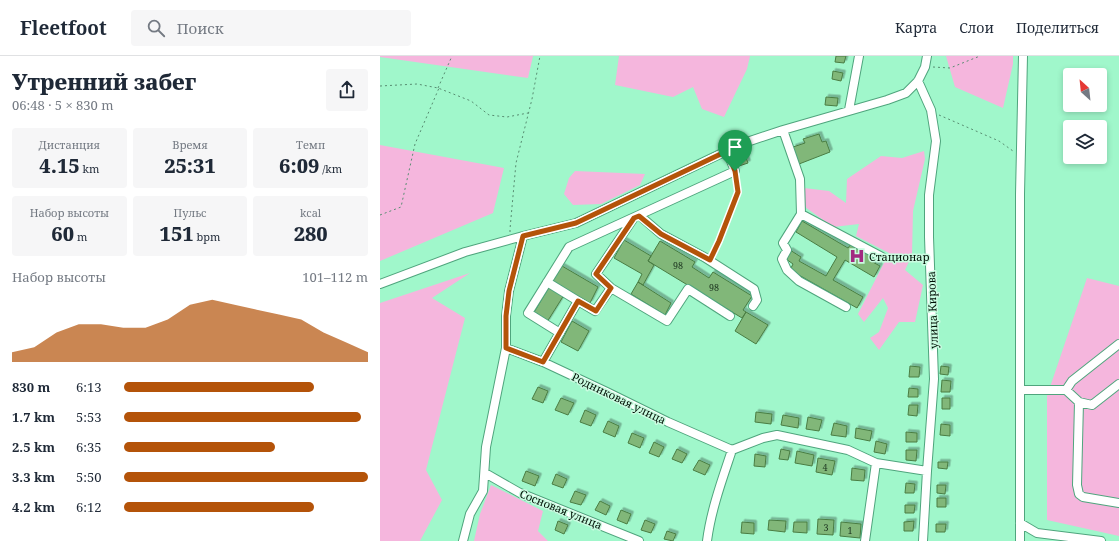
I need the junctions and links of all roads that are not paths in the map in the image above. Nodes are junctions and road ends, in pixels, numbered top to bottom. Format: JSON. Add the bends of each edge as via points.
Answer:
{"nodes":[{"id":1,"x":859,"y":56,"type":"edge"},
{"id":2,"x":927,"y":56,"type":"edge"},
{"id":3,"x":1022,"y":56,"type":"edge"},
{"id":4,"x":918,"y":81,"type":"junction"},
{"id":5,"x":849,"y":110,"type":"junction"},
{"id":6,"x":784,"y":130,"type":"junction"},
{"id":7,"x":727,"y":151,"type":"junction"},
{"id":8,"x":801,"y":214,"type":"junction"},
{"id":9,"x":636,"y":217,"type":"junction"},
{"id":10,"x":523,"y":236,"type":"junction"},
{"id":11,"x":882,"y":256,"type":"dead end"},
{"id":12,"x":547,"y":282,"type":"junction"},
{"id":13,"x":380,"y":284,"type":"edge"},
{"id":14,"x":611,"y":288,"type":"junction"},
{"id":15,"x":578,"y":301,"type":"junction"},
{"id":16,"x":753,"y":306,"type":"dead end"},
{"id":17,"x":846,"y":307,"type":"dead end"},
{"id":18,"x":730,"y":316,"type":"dead end"},
{"id":19,"x":560,"y":332,"type":"junction"},
{"id":20,"x":1119,"y":344,"type":"edge"},
{"id":21,"x":506,"y":348,"type":"junction"},
{"id":22,"x":543,"y":362,"type":"junction"},
{"id":23,"x":1119,"y":384,"type":"edge"},
{"id":24,"x":1020,"y":390,"type":"junction"},
{"id":25,"x":1066,"y":390,"type":"junction"},
{"id":26,"x":1078,"y":402,"type":"junction"},
{"id":27,"x":732,"y":450,"type":"junction"},
{"id":28,"x":876,"y":463,"type":"junction"},
{"id":29,"x":927,"y":471,"type":"junction"},
{"id":30,"x":485,"y":473,"type":"junction"},
{"id":31,"x":1119,"y":503,"type":"edge"},
{"id":32,"x":1020,"y":523,"type":"junction"},
{"id":33,"x":463,"y":541,"type":"edge"},
{"id":34,"x":639,"y":541,"type":"edge"},
{"id":35,"x":707,"y":541,"type":"edge"},
{"id":36,"x":865,"y":541,"type":"edge"},
{"id":37,"x":923,"y":541,"type":"edge"},
{"id":38,"x":1020,"y":541,"type":"edge"},
{"id":39,"x":1101,"y":541,"type":"edge"}],
"edges":[{"from":1,"to":5,"type":"street"},
{"from":2,"to":4,"type":"street"},
{"from":3,"to":24,"type":"street"},
{"from":4,"to":5,"type":"street","via":[[906,93]]},
{"from":4,"to":29,"type":"street","name":"улица Кирова","via":[[931,110],[936,141],[929,195],[934,379]]},
{"from":5,"to":6,"type":"street"},
{"from":6,"to":7,"type":"street"},
{"from":6,"to":8,"type":"street","via":[[800,179]]},
{"from":7,"to":9,"type":"street","via":[[735,171]]},
{"from":7,"to":10,"type":"street","via":[[576,223]]},
{"from":8,"to":11,"type":"street"},
{"from":8,"to":17,"type":"street","via":[[783,243],[787,250],[782,259],[787,270],[799,281]]},
{"from":9,"to":12,"type":"street","via":[[569,247]]},
{"from":9,"to":14,"type":"street","via":[[596,274]]},
{"from":9,"to":16,"type":"street","via":[[754,288],[757,300]]},
{"from":10,"to":13,"type":"street","via":[[465,252]]},
{"from":10,"to":21,"type":"street","via":[[509,291]]},
{"from":12,"to":15,"type":"street"},
{"from":12,"to":19,"type":"street","via":[[528,314]]},
{"from":14,"to":15,"type":"street","via":[[596,311]]},
{"from":14,"to":18,"type":"street","via":[[667,321],[688,289]]},
{"from":15,"to":19,"type":"street"},
{"from":19,"to":22,"type":"street"},
{"from":20,"to":25,"type":"street","via":[[1072,381]]},
{"from":21,"to":22,"type":"street","name":"Родниковая улица"},
{"from":21,"to":30,"type":"street","via":[[486,448]]},
{"from":22,"to":27,"type":"street","name":"Родниковая улица"},
{"from":23,"to":26,"type":"street","via":[[1092,405]]},
{"from":24,"to":25,"type":"street"},
{"from":24,"to":32,"type":"street"},
{"from":25,"to":26,"type":"street"},
{"from":26,"to":31,"type":"street","via":[[1078,494],[1083,498]]},
{"from":27,"to":28,"type":"street","via":[[777,435],[848,450]]},
{"from":27,"to":35,"type":"street","via":[[717,495]]},
{"from":28,"to":29,"type":"street"},
{"from":28,"to":36,"type":"street"},
{"from":29,"to":37,"type":"street","name":"улица Кирова"},
{"from":30,"to":33,"type":"street","via":[[483,490],[470,514]]},
{"from":30,"to":34,"type":"street","name":"Сосновая улица","via":[[520,493]]},
{"from":32,"to":38,"type":"street"},
{"from":32,"to":39,"type":"street","via":[[1037,533]]}]}
